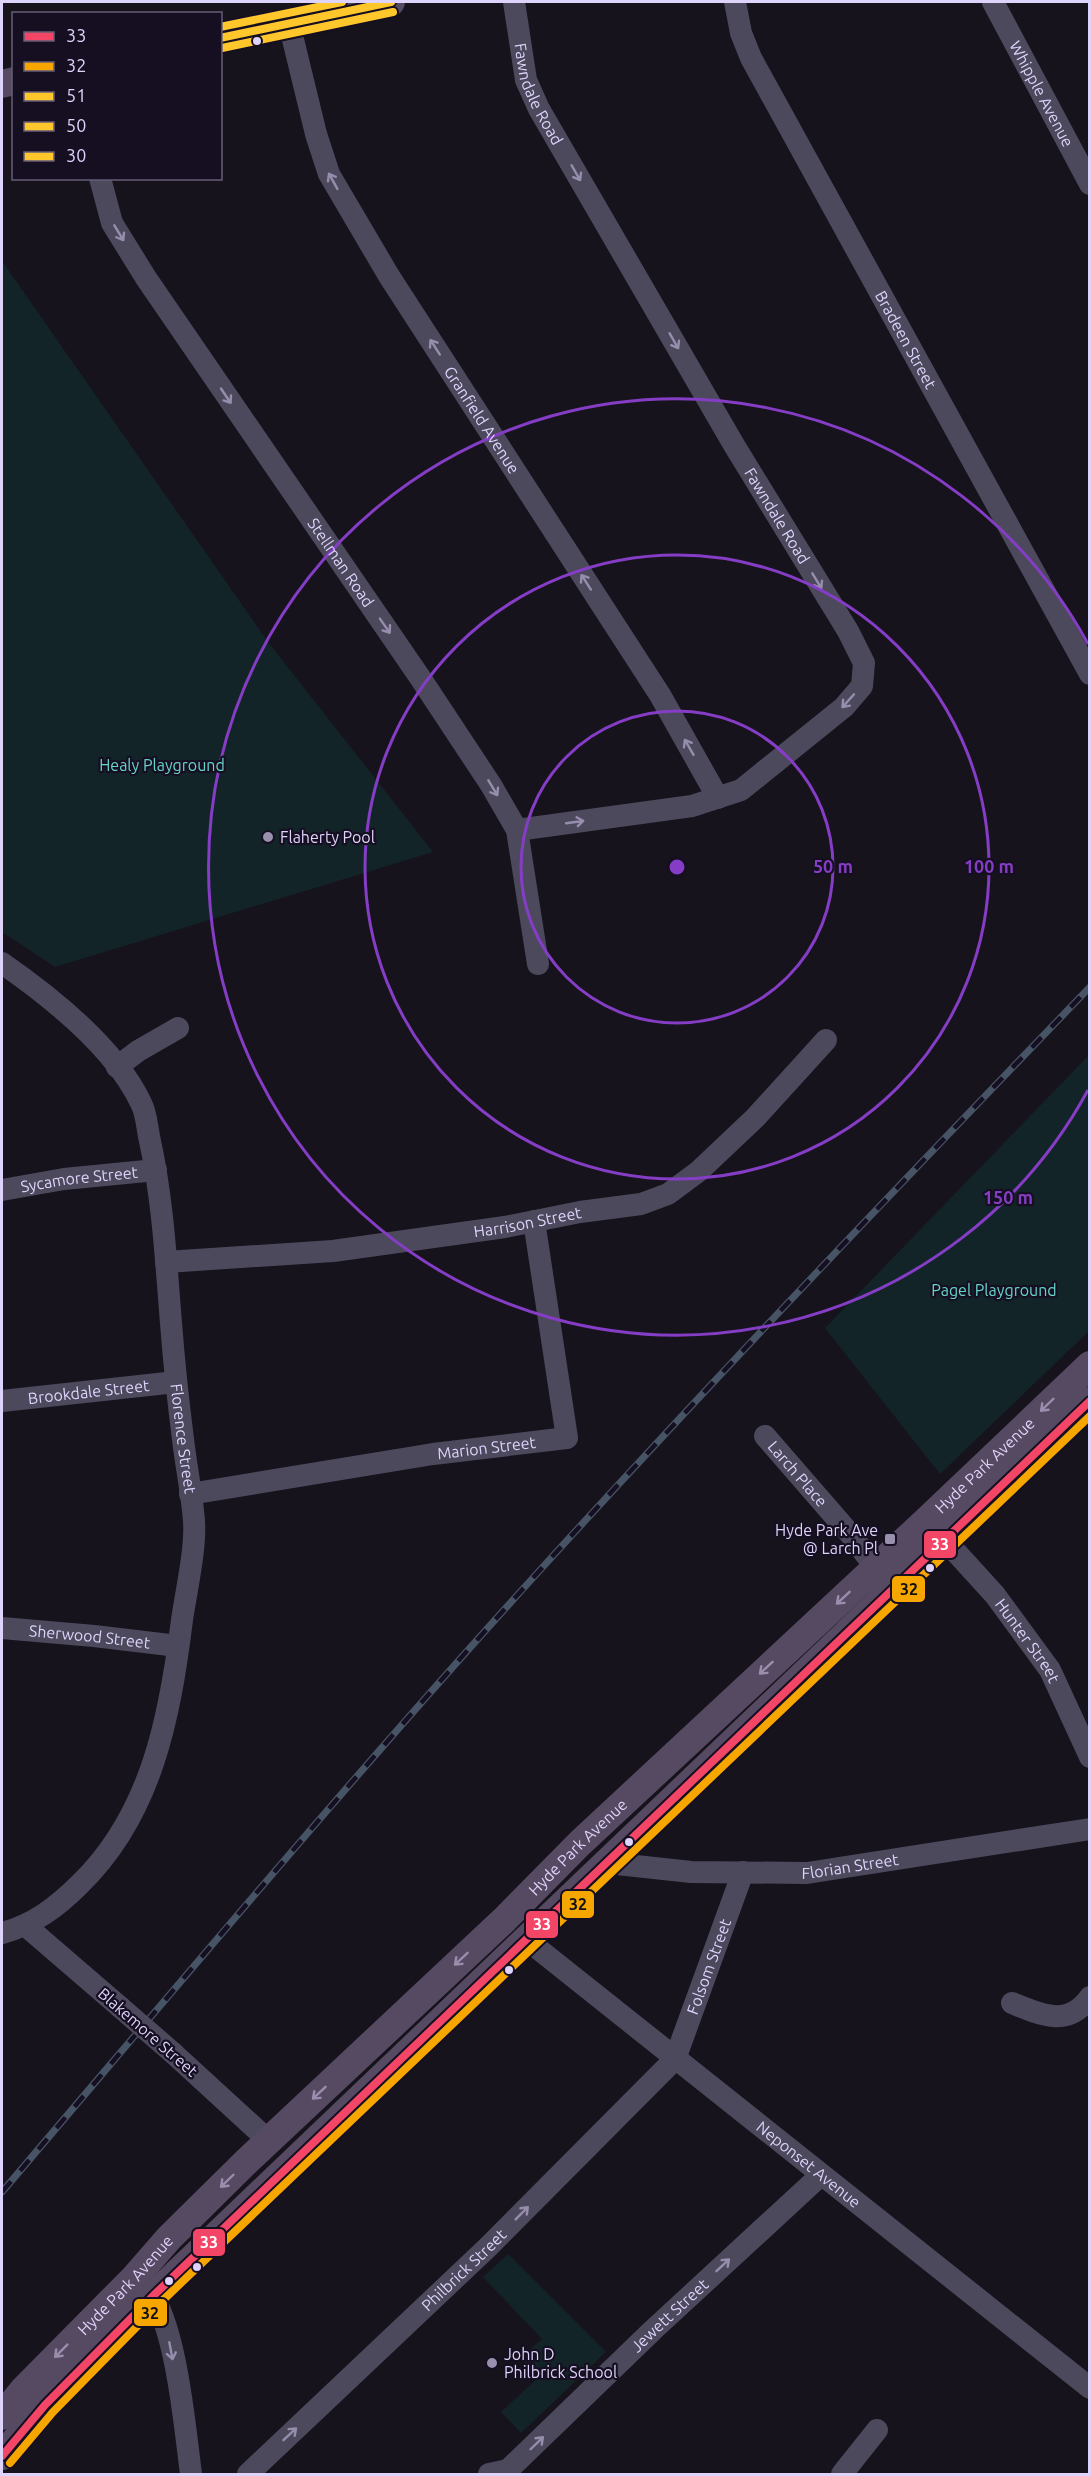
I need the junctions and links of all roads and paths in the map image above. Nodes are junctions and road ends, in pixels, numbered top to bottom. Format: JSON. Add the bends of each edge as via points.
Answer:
{"nodes":[{"id":1,"x":391,"y":2,"type":"edge"},
{"id":2,"x":514,"y":2,"type":"edge"},
{"id":3,"x":735,"y":2,"type":"edge"},
{"id":4,"x":993,"y":2,"type":"edge"},
{"id":5,"x":289,"y":23,"type":"junction"},
{"id":6,"x":222,"y":38,"type":"edge"},
{"id":7,"x":101,"y":180,"type":"edge"},
{"id":8,"x":1089,"y":184,"type":"edge"},
{"id":9,"x":1089,"y":674,"type":"edge"},
{"id":10,"x":718,"y":798,"type":"junction"},
{"id":11,"x":517,"y":830,"type":"junction"},
{"id":12,"x":2,"y":963,"type":"edge"},
{"id":13,"x":538,"y":964,"type":"dead end"},
{"id":14,"x":178,"y":1028,"type":"dead end"},
{"id":15,"x":826,"y":1040,"type":"dead end"},
{"id":16,"x":117,"y":1067,"type":"junction"},
{"id":17,"x":156,"y":1170,"type":"junction"},
{"id":18,"x":2,"y":1190,"type":"edge"},
{"id":19,"x":534,"y":1221,"type":"junction"},
{"id":20,"x":166,"y":1262,"type":"junction"},
{"id":21,"x":1089,"y":1365,"type":"edge"},
{"id":22,"x":176,"y":1382,"type":"junction"},
{"id":23,"x":2,"y":1401,"type":"edge"},
{"id":24,"x":1089,"y":1401,"type":"edge"},
{"id":25,"x":765,"y":1436,"type":"dead end"},
{"id":26,"x":190,"y":1494,"type":"junction"},
{"id":27,"x":935,"y":1530,"type":"junction"},
{"id":28,"x":884,"y":1578,"type":"junction"},
{"id":29,"x":2,"y":1628,"type":"edge"},
{"id":30,"x":178,"y":1646,"type":"junction"},
{"id":31,"x":678,"y":1751,"type":"junction"},
{"id":32,"x":1089,"y":1757,"type":"edge"},
{"id":33,"x":700,"y":1774,"type":"junction"},
{"id":34,"x":1089,"y":1829,"type":"edge"},
{"id":35,"x":608,"y":1863,"type":"junction"},
{"id":36,"x":743,"y":1872,"type":"junction"},
{"id":37,"x":26,"y":1926,"type":"junction"},
{"id":38,"x":2,"y":1933,"type":"edge"},
{"id":39,"x":527,"y":1940,"type":"junction"},
{"id":40,"x":1089,"y":1997,"type":"edge"},
{"id":41,"x":1012,"y":2003,"type":"dead end"},
{"id":42,"x":675,"y":2058,"type":"junction"},
{"id":43,"x":269,"y":2141,"type":"junction"},
{"id":44,"x":293,"y":2160,"type":"junction"},
{"id":45,"x":821,"y":2175,"type":"junction"},
{"id":46,"x":144,"y":2286,"type":"junction"},
{"id":47,"x":1089,"y":2388,"type":"edge"},
{"id":48,"x":2,"y":2416,"type":"edge"},
{"id":49,"x":877,"y":2430,"type":"dead end"},
{"id":50,"x":2,"y":2456,"type":"edge"},
{"id":51,"x":191,"y":2475,"type":"edge"},
{"id":52,"x":248,"y":2475,"type":"edge"},
{"id":53,"x":489,"y":2475,"type":"edge"},
{"id":54,"x":842,"y":2475,"type":"edge"}],
"edges":[{"from":1,"to":5,"type":"main road"},
{"from":2,"to":10,"type":"street","name":"Fawndale Road","one_way":true,"via":[[526,80],[539,109],[864,663],[862,686],[844,706],[741,790]]},
{"from":3,"to":9,"type":"street","name":"Bradeen Street","via":[[751,58]]},
{"from":4,"to":8,"type":"street","name":"Whipple Avenue"},
{"from":5,"to":6,"type":"main road"},
{"from":10,"to":5,"type":"street","name":"Granfield Avenue","one_way":true,"via":[[660,695],[389,276],[329,174]]},
{"from":7,"to":11,"type":"street","name":"Stellman Road","one_way":true,"via":[[112,223],[146,278],[421,679]]},
{"from":11,"to":10,"type":"street","name":"Fawndale Road","one_way":true,"via":[[692,806]]},
{"from":11,"to":13,"type":"street","name":"Stellman Road"},
{"from":12,"to":16,"type":"street","name":"Florence Street","via":[[43,992]]},
{"from":14,"to":16,"type":"street"},
{"from":15,"to":19,"type":"street","name":"Harrison Street","via":[[755,1118],[699,1171],[668,1194],[641,1204]]},
{"from":16,"to":17,"type":"street","name":"Florence Street","via":[[142,1105]]},
{"from":17,"to":18,"type":"street","name":"Sycamore Street"},
{"from":17,"to":20,"type":"street","name":"Florence Street"},
{"from":19,"to":20,"type":"street","name":"Harrison Street","via":[[333,1251]]},
{"from":19,"to":26,"type":"street","name":"Marion Street","via":[[567,1438],[433,1454]]},
{"from":20,"to":22,"type":"street","name":"Florence Street"},
{"from":21,"to":27,"type":"main road","name":"Hyde Park Avenue","one_way":true},
{"from":22,"to":23,"type":"street","name":"Brookdale Street"},
{"from":22,"to":26,"type":"street","name":"Florence Street"},
{"from":24,"to":27,"type":"main road","name":"Hyde Park Avenue"},
{"from":25,"to":28,"type":"street","name":"Larch Place"},
{"from":26,"to":30,"type":"street","name":"Florence Street","via":[[194,1524]]},
{"from":27,"to":28,"type":"main road","name":"Hyde Park Avenue"},
{"from":27,"to":32,"type":"street","name":"Hunter Street","via":[[995,1595],[1050,1670]]},
{"from":28,"to":31,"type":"main road","name":"Hyde Park Avenue","one_way":true},
{"from":28,"to":33,"type":"main road","name":"Hyde Park Avenue"},
{"from":29,"to":30,"type":"street","name":"Sherwood Street"},
{"from":30,"to":37,"type":"street","name":"Florence Street","via":[[159,1748],[126,1826],[86,1878],[50,1911]]},
{"from":31,"to":33,"type":"main road"},
{"from":31,"to":43,"type":"main road","name":"Hyde Park Avenue","one_way":true},
{"from":33,"to":35,"type":"main road","name":"Hyde Park Avenue"},
{"from":34,"to":36,"type":"street","name":"Florian Street","via":[[807,1873]]},
{"from":35,"to":36,"type":"street","name":"Florian Street","via":[[691,1872]]},
{"from":35,"to":39,"type":"main road","name":"Hyde Park Avenue"},
{"from":36,"to":42,"type":"street","name":"Folsom Street"},
{"from":37,"to":38,"type":"street","name":"Florence Street"},
{"from":37,"to":43,"type":"street","name":"Blakemore Street","bridge":true},
{"from":39,"to":42,"type":"street","name":"Neponset Avenue"},
{"from":39,"to":44,"type":"main road","name":"Hyde Park Avenue"},
{"from":40,"to":41,"type":"street","via":[[1078,2011],[1061,2018]]},
{"from":42,"to":45,"type":"street","name":"Neponset Avenue"},
{"from":52,"to":42,"type":"street","name":"Philbrick Street","one_way":true,"via":[[487,2248]]},
{"from":43,"to":44,"type":"main road"},
{"from":43,"to":46,"type":"main road","name":"Hyde Park Avenue","one_way":true,"via":[[168,2238]]},
{"from":44,"to":46,"type":"main road","name":"Hyde Park Avenue"},
{"from":45,"to":47,"type":"street","name":"Neponset Avenue"},
{"from":53,"to":45,"type":"street","name":"Jewett Street","one_way":true,"via":[[508,2470]]},
{"from":46,"to":48,"type":"main road","name":"Hyde Park Avenue","one_way":true,"via":[[24,2390]]},
{"from":46,"to":50,"type":"main road","name":"Hyde Park Avenue"},
{"from":46,"to":51,"type":"street","one_way":true,"via":[[167,2332]]},
{"from":49,"to":54,"type":"street"}]}
